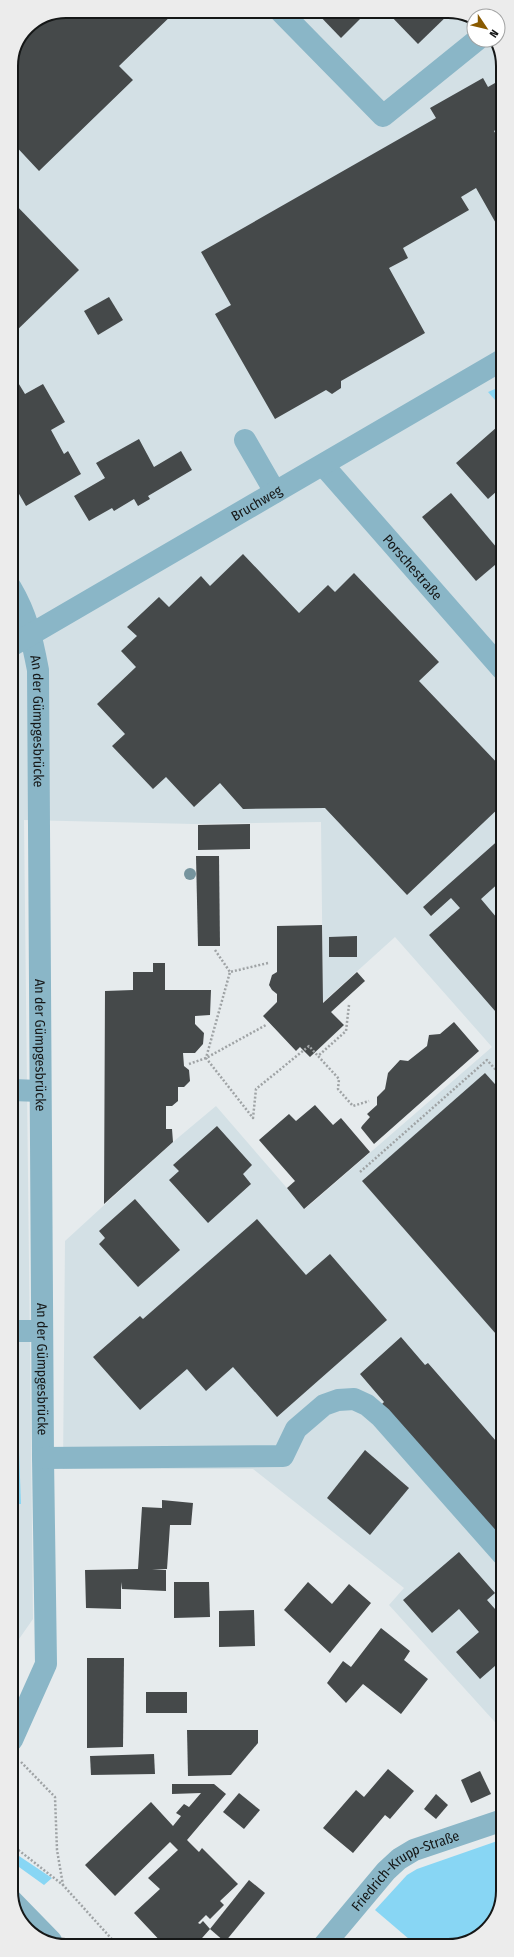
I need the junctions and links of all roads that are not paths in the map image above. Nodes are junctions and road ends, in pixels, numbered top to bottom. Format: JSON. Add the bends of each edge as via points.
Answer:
{"nodes":[{"id":1,"x":287,"y":18,"type":"edge"},
{"id":2,"x":466,"y":48,"type":"edge"},
{"id":3,"x":496,"y":363,"type":"edge"},
{"id":4,"x":245,"y":440,"type":"dead end"},
{"id":5,"x":322,"y":464,"type":"junction"},
{"id":6,"x":275,"y":492,"type":"junction"},
{"id":7,"x":18,"y":600,"type":"edge"},
{"id":8,"x":31,"y":633,"type":"junction"},
{"id":9,"x":18,"y":641,"type":"edge"},
{"id":10,"x":496,"y":662,"type":"edge"},
{"id":11,"x":18,"y":1090,"type":"edge"},
{"id":12,"x":40,"y":1091,"type":"junction"},
{"id":13,"x":42,"y":1331,"type":"junction"},
{"id":14,"x":18,"y":1332,"type":"edge"},
{"id":15,"x":43,"y":1458,"type":"junction"},
{"id":16,"x":496,"y":1547,"type":"edge"},
{"id":17,"x":18,"y":1742,"type":"edge"},
{"id":18,"x":496,"y":1822,"type":"edge"},
{"id":19,"x":23,"y":1912,"type":"edge"},
{"id":20,"x":44,"y":1934,"type":"edge"},
{"id":21,"x":329,"y":1939,"type":"edge"}],
"edges":[{"from":1,"to":2,"type":"street","via":[[383,116]]},
{"from":3,"to":5,"type":"street","name":"Bruchweg"},
{"from":4,"to":6,"type":"street"},
{"from":5,"to":6,"type":"street","name":"Bruchweg"},
{"from":5,"to":10,"type":"street","name":"Porschestraße"},
{"from":6,"to":8,"type":"street","name":"Bruchweg"},
{"from":7,"to":8,"type":"street","name":"An der Gümpgesbrücke"},
{"from":8,"to":9,"type":"street","name":"Bruchweg"},
{"from":8,"to":12,"type":"street","name":"An der Gümpgesbrücke","via":[[38,670]]},
{"from":11,"to":12,"type":"street"},
{"from":12,"to":13,"type":"street","name":"An der Gümpgesbrücke"},
{"from":13,"to":14,"type":"street"},
{"from":13,"to":15,"type":"street","name":"An der Gümpgesbrücke"},
{"from":15,"to":16,"type":"street","via":[[283,1456],[296,1429],[324,1406],[338,1400],[354,1399],[367,1405],[381,1417]]},
{"from":15,"to":17,"type":"street","name":"An der Gümpgesbrücke","via":[[46,1664]]},
{"from":18,"to":21,"type":"street","name":"Friedrich-Krupp-Straße","via":[[414,1850],[399,1859]]},
{"from":19,"to":20,"type":"street"}]}
